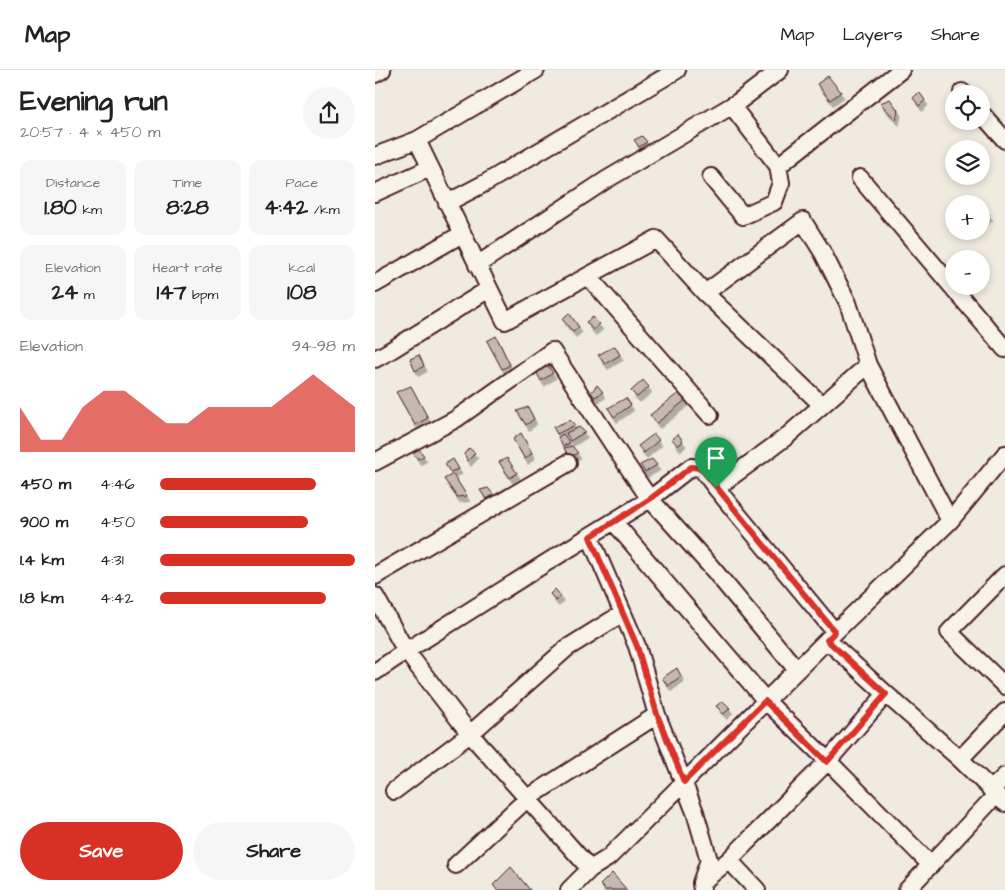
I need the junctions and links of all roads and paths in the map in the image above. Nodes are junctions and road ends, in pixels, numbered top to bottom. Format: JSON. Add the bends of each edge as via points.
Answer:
{"nodes":[{"id":1,"x":382,"y":70,"type":"edge"},
{"id":2,"x":536,"y":70,"type":"edge"},
{"id":3,"x":677,"y":70,"type":"edge"},
{"id":4,"x":780,"y":70,"type":"edge"},
{"id":5,"x":901,"y":70,"type":"edge"},
{"id":6,"x":375,"y":74,"type":"edge"},
{"id":7,"x":732,"y":106,"type":"junction"},
{"id":8,"x":990,"y":123,"type":"edge"},
{"id":9,"x":417,"y":140,"type":"junction"},
{"id":10,"x":1005,"y":140,"type":"edge"},
{"id":11,"x":375,"y":156,"type":"edge"},
{"id":12,"x":778,"y":166,"type":"junction"},
{"id":13,"x":430,"y":168,"type":"junction"},
{"id":14,"x":711,"y":177,"type":"dead end"},
{"id":15,"x":860,"y":178,"type":"dead end"},
{"id":16,"x":375,"y":193,"type":"edge"},
{"id":17,"x":447,"y":203,"type":"junction"},
{"id":18,"x":462,"y":234,"type":"junction"},
{"id":19,"x":477,"y":265,"type":"junction"},
{"id":20,"x":588,"y":276,"type":"junction"},
{"id":21,"x":375,"y":284,"type":"edge"},
{"id":22,"x":489,"y":289,"type":"junction"},
{"id":23,"x":705,"y":293,"type":"junction"},
{"id":24,"x":1005,"y":349,"type":"edge"},
{"id":25,"x":375,"y":359,"type":"edge"},
{"id":26,"x":868,"y":365,"type":"junction"},
{"id":27,"x":822,"y":405,"type":"junction"},
{"id":28,"x":710,"y":415,"type":"dead end"},
{"id":29,"x":1003,"y":459,"type":"edge"},
{"id":30,"x":375,"y":462,"type":"edge"},
{"id":31,"x":568,"y":463,"type":"dead end"},
{"id":32,"x":716,"y":488,"type":"junction"},
{"id":33,"x":650,"y":499,"type":"junction"},
{"id":34,"x":950,"y":521,"type":"junction"},
{"id":35,"x":614,"y":522,"type":"junction"},
{"id":36,"x":590,"y":537,"type":"junction"},
{"id":37,"x":1005,"y":575,"type":"edge"},
{"id":38,"x":375,"y":576,"type":"edge"},
{"id":39,"x":375,"y":596,"type":"edge"},
{"id":40,"x":623,"y":613,"type":"junction"},
{"id":41,"x":831,"y":636,"type":"junction"},
{"id":42,"x":406,"y":651,"type":"junction"},
{"id":43,"x":797,"y":670,"type":"junction"},
{"id":44,"x":375,"y":672,"type":"edge"},
{"id":45,"x":1005,"y":686,"type":"edge"},
{"id":46,"x":886,"y":694,"type":"junction"},
{"id":47,"x":765,"y":701,"type":"junction"},
{"id":48,"x":1005,"y":712,"type":"edge"},
{"id":49,"x":657,"y":714,"type":"junction"},
{"id":50,"x":470,"y":734,"type":"junction"},
{"id":51,"x":960,"y":758,"type":"junction"},
{"id":52,"x":827,"y":762,"type":"junction"},
{"id":53,"x":1005,"y":776,"type":"edge"},
{"id":54,"x":684,"y":782,"type":"junction"},
{"id":55,"x":394,"y":791,"type":"dead end"},
{"id":56,"x":997,"y":796,"type":"edge"},
{"id":57,"x":528,"y":798,"type":"junction"},
{"id":58,"x":729,"y":860,"type":"junction"},
{"id":59,"x":456,"y":865,"type":"dead end"},
{"id":60,"x":931,"y":865,"type":"junction"},
{"id":61,"x":590,"y":869,"type":"junction"},
{"id":62,"x":699,"y":888,"type":"edge"},
{"id":63,"x":911,"y":889,"type":"edge"},
{"id":64,"x":569,"y":890,"type":"edge"},
{"id":65,"x":757,"y":890,"type":"edge"}],
"edges":[{"from":1,"to":6,"type":"street"},
{"from":2,"to":9,"type":"street"},
{"from":3,"to":17,"type":"street"},
{"from":4,"to":7,"type":"street"},
{"from":5,"to":12,"type":"street"},
{"from":7,"to":12,"type":"street"},
{"from":7,"to":19,"type":"street","via":[[606,180]]},
{"from":8,"to":10,"type":"street"},
{"from":9,"to":11,"type":"street"},
{"from":9,"to":13,"type":"street"},
{"from":12,"to":14,"type":"street","via":[[781,183],[774,202],[743,216]]},
{"from":13,"to":16,"type":"street"},
{"from":13,"to":17,"type":"street"},
{"from":15,"to":24,"type":"street"},
{"from":17,"to":18,"type":"street"},
{"from":18,"to":19,"type":"street"},
{"from":18,"to":21,"type":"street"},
{"from":19,"to":22,"type":"street"},
{"from":20,"to":22,"type":"street","via":[[505,321]]},
{"from":20,"to":23,"type":"street","via":[[656,240]]},
{"from":20,"to":28,"type":"street"},
{"from":22,"to":25,"type":"street"},
{"from":23,"to":26,"type":"street","via":[[803,221],[848,302]]},
{"from":23,"to":27,"type":"street"},
{"from":26,"to":27,"type":"street"},
{"from":26,"to":34,"type":"street"},
{"from":27,"to":32,"type":"street"},
{"from":29,"to":34,"type":"street"},
{"from":30,"to":33,"type":"street","via":[[456,419],[552,351]]},
{"from":31,"to":38,"type":"street"},
{"from":32,"to":33,"type":"street","via":[[701,468],[691,467]]},
{"from":32,"to":41,"type":"street"},
{"from":33,"to":35,"type":"street"},
{"from":33,"to":43,"type":"street"},
{"from":34,"to":41,"type":"street"},
{"from":35,"to":36,"type":"street"},
{"from":35,"to":47,"type":"street"},
{"from":36,"to":40,"type":"street"},
{"from":36,"to":42,"type":"street"},
{"from":37,"to":45,"type":"street","via":[[949,632]]},
{"from":39,"to":42,"type":"street"},
{"from":40,"to":49,"type":"street","via":[[637,646]]},
{"from":40,"to":50,"type":"street","via":[[567,648]]},
{"from":41,"to":43,"type":"street"},
{"from":41,"to":46,"type":"street"},
{"from":42,"to":44,"type":"street"},
{"from":42,"to":50,"type":"street"},
{"from":43,"to":47,"type":"street"},
{"from":46,"to":51,"type":"street"},
{"from":46,"to":52,"type":"street"},
{"from":47,"to":52,"type":"street"},
{"from":47,"to":54,"type":"street"},
{"from":48,"to":51,"type":"street"},
{"from":49,"to":54,"type":"street"},
{"from":49,"to":57,"type":"street"},
{"from":50,"to":55,"type":"street"},
{"from":50,"to":57,"type":"street"},
{"from":51,"to":56,"type":"street"},
{"from":52,"to":58,"type":"street"},
{"from":52,"to":60,"type":"street"},
{"from":53,"to":56,"type":"street"},
{"from":54,"to":61,"type":"street","via":[[608,858]]},
{"from":54,"to":62,"type":"street","via":[[709,860]]},
{"from":56,"to":60,"type":"street"},
{"from":57,"to":59,"type":"street"},
{"from":57,"to":61,"type":"street"},
{"from":58,"to":62,"type":"street"},
{"from":58,"to":65,"type":"street"},
{"from":60,"to":63,"type":"street"},
{"from":61,"to":64,"type":"street"}]}
